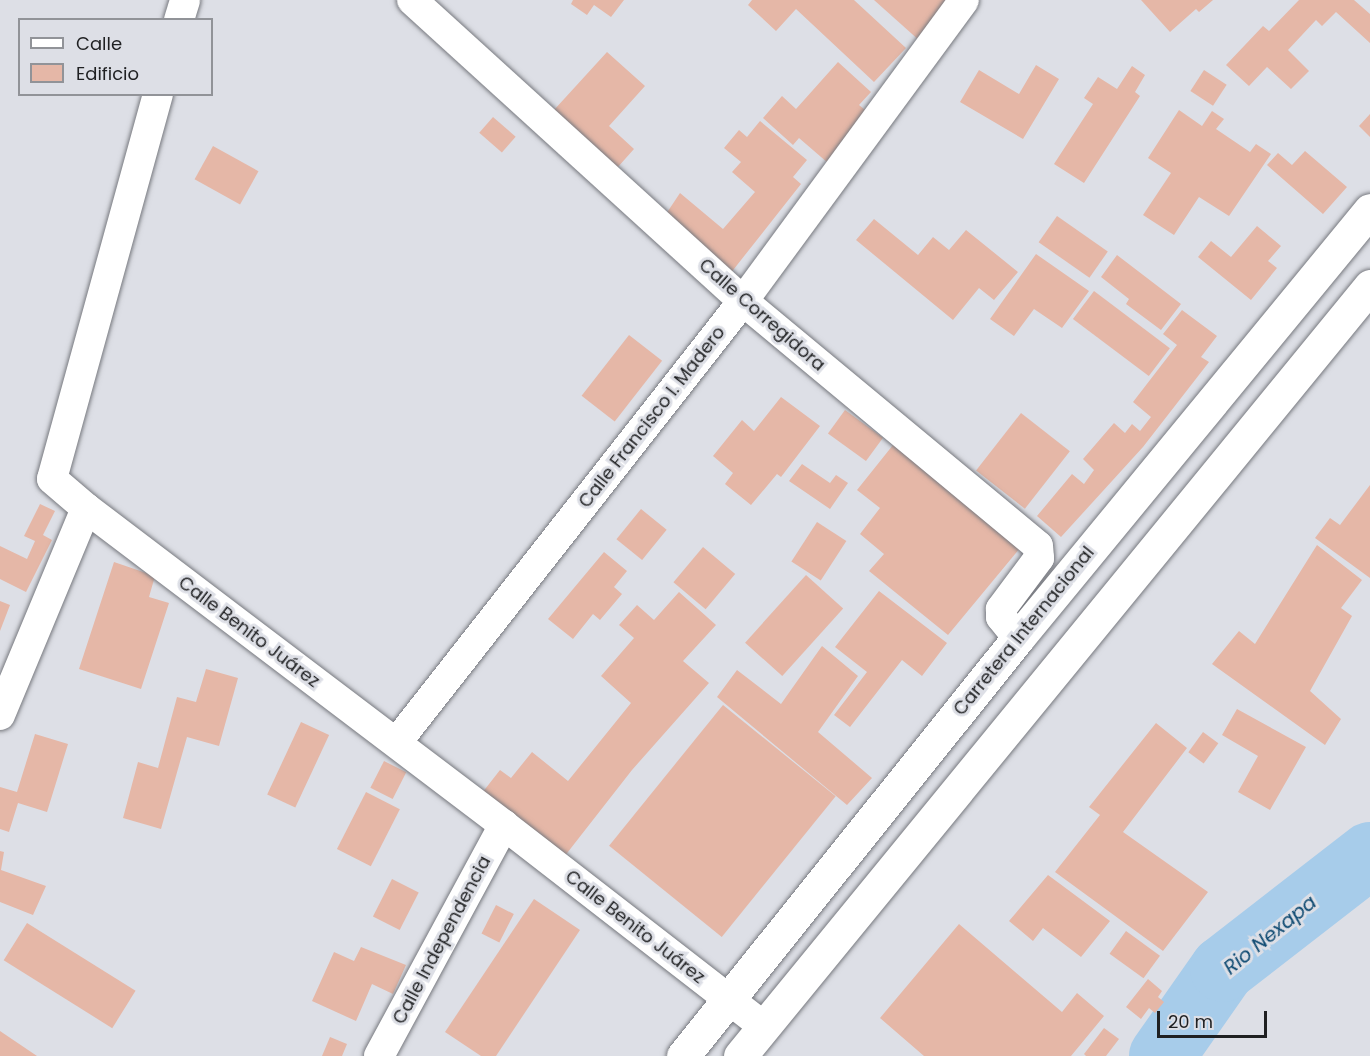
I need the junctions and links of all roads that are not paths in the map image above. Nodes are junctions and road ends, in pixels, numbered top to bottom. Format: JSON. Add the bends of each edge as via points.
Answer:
{"nodes":[{"id":1,"x":185,"y":0,"type":"edge"},
{"id":2,"x":412,"y":0,"type":"edge"},
{"id":3,"x":964,"y":0,"type":"edge"},
{"id":4,"x":180,"y":18,"type":"edge"},
{"id":5,"x":157,"y":96,"type":"edge"},
{"id":6,"x":1370,"y":210,"type":"edge"},
{"id":7,"x":1370,"y":286,"type":"edge"},
{"id":8,"x":743,"y":301,"type":"junction"},
{"id":9,"x":1256,"y":347,"type":"junction"},
{"id":10,"x":1294,"y":379,"type":"junction"},
{"id":11,"x":86,"y":508,"type":"junction"},
{"id":12,"x":1018,"y":638,"type":"junction"},
{"id":13,"x":0,"y":715,"type":"edge"},
{"id":14,"x":397,"y":742,"type":"junction"},
{"id":15,"x":932,"y":746,"type":"junction"},
{"id":16,"x":969,"y":777,"type":"junction"},
{"id":17,"x":504,"y":825,"type":"junction"},
{"id":18,"x":728,"y":1000,"type":"junction"},
{"id":19,"x":764,"y":1027,"type":"junction"},
{"id":20,"x":379,"y":1056,"type":"edge"},
{"id":21,"x":683,"y":1056,"type":"edge"},
{"id":22,"x":740,"y":1056,"type":"edge"}],
"edges":[{"from":1,"to":4,"type":"street"},
{"from":2,"to":8,"type":"street","name":"Calle Corregidora"},
{"from":3,"to":8,"type":"street","name":"Calle Francisco I. Madero"},
{"from":5,"to":11,"type":"street","name":"Calle Benito Juárez","via":[[52,479]]},
{"from":6,"to":9,"type":"main road","name":"Carretera Internacional"},
{"from":7,"to":10,"type":"main road"},
{"from":8,"to":12,"type":"street","name":"Calle Corregidora","via":[[1038,546],[1039,558],[1001,609],[1001,617]]},
{"from":8,"to":14,"type":"street","name":"Calle Francisco I. Madero"},
{"from":9,"to":10,"type":"main road"},
{"from":9,"to":12,"type":"main road","name":"Carretera Internacional"},
{"from":10,"to":16,"type":"main road"},
{"from":11,"to":13,"type":"street"},
{"from":11,"to":14,"type":"street","name":"Calle Benito Juárez"},
{"from":12,"to":15,"type":"main road","name":"Carretera Internacional"},
{"from":14,"to":17,"type":"street","name":"Calle Benito Juárez"},
{"from":15,"to":16,"type":"main road"},
{"from":15,"to":18,"type":"main road","name":"Carretera Internacional"},
{"from":16,"to":19,"type":"main road"},
{"from":17,"to":18,"type":"street","name":"Calle Benito Juárez"},
{"from":17,"to":20,"type":"street","name":"Calle Independencia"},
{"from":18,"to":19,"type":"street","name":"Calle Benito Juárez"},
{"from":18,"to":21,"type":"main road","name":"Carretera Internacional"},
{"from":19,"to":22,"type":"main road"}]}
